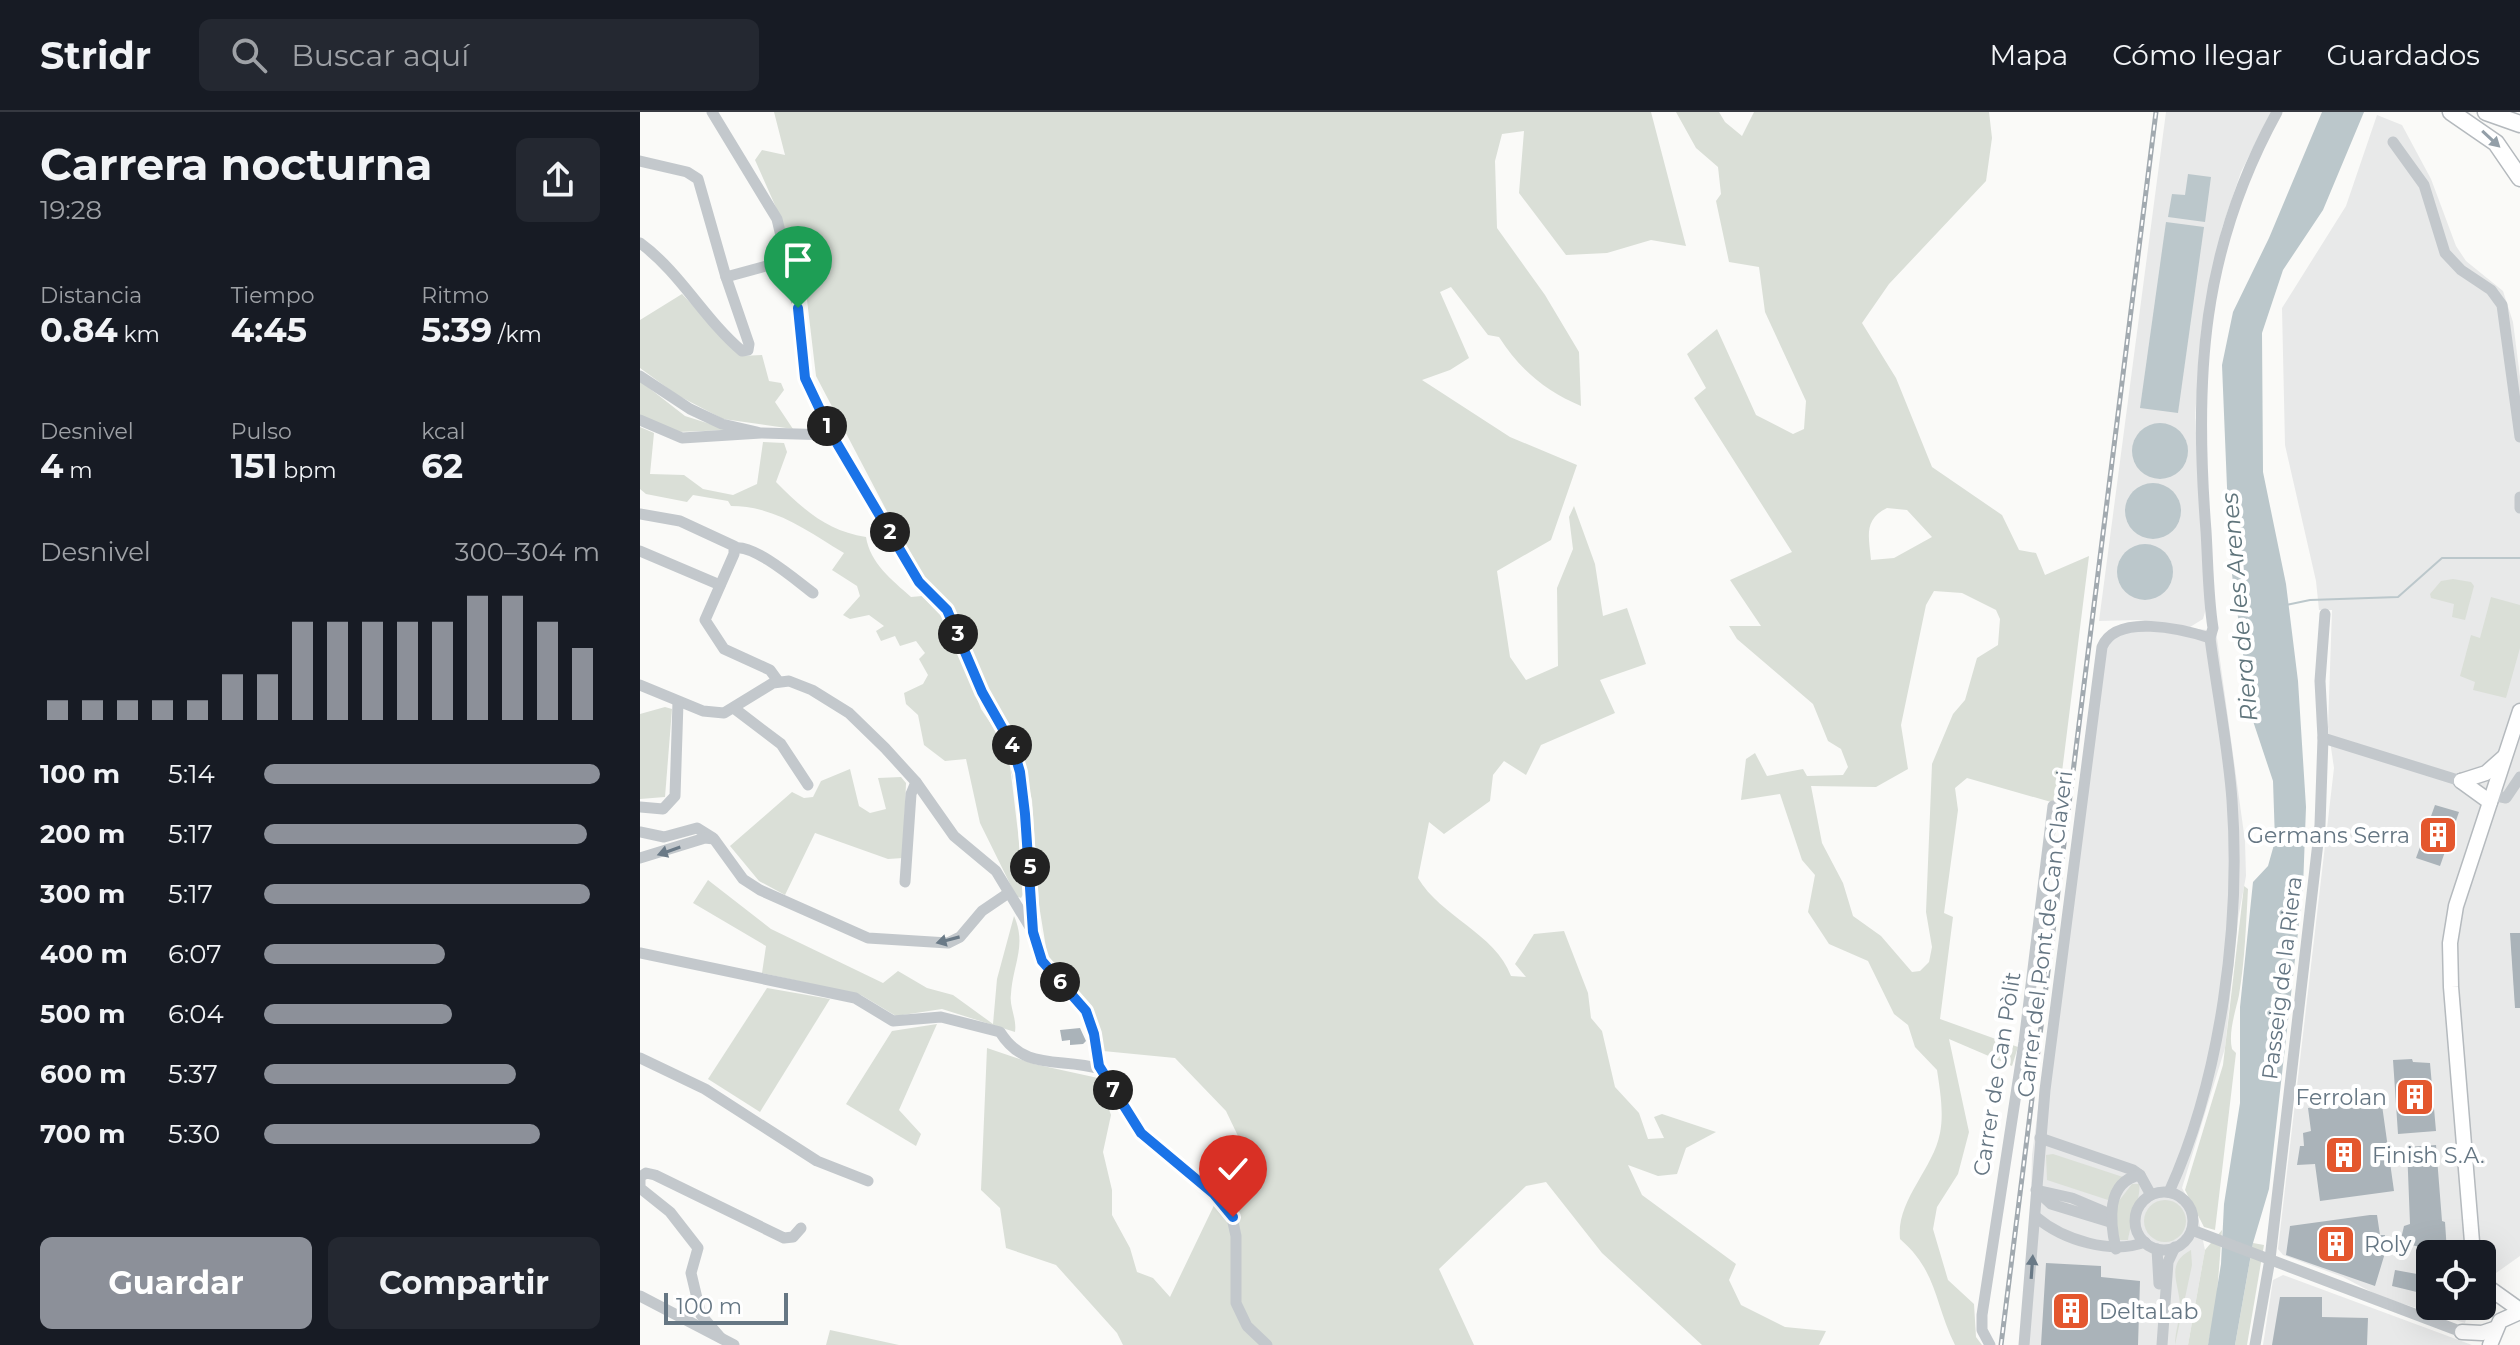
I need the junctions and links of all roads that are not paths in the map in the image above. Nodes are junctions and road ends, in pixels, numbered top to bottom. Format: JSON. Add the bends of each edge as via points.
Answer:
{"nodes":[{"id":1,"x":712,"y":112,"type":"edge"},
{"id":2,"x":2277,"y":112,"type":"edge"},
{"id":3,"x":2451,"y":112,"type":"edge"},
{"id":4,"x":2486,"y":112,"type":"edge"},
{"id":5,"x":2520,"y":124,"type":"edge"},
{"id":6,"x":2393,"y":142,"type":"dead end"},
{"id":7,"x":640,"y":161,"type":"edge"},
{"id":8,"x":2520,"y":178,"type":"edge"},
{"id":9,"x":640,"y":243,"type":"edge"},
{"id":10,"x":788,"y":260,"type":"junction"},
{"id":11,"x":726,"y":277,"type":"junction"},
{"id":12,"x":640,"y":376,"type":"edge"},
{"id":13,"x":640,"y":420,"type":"edge"},
{"id":14,"x":761,"y":433,"type":"junction"},
{"id":15,"x":832,"y":435,"type":"junction"},
{"id":16,"x":2520,"y":437,"type":"edge"},
{"id":17,"x":2520,"y":497,"type":"edge"},
{"id":18,"x":2520,"y":508,"type":"edge"},
{"id":19,"x":640,"y":514,"type":"edge"},
{"id":20,"x":735,"y":548,"type":"junction"},
{"id":21,"x":640,"y":551,"type":"edge"},
{"id":22,"x":720,"y":585,"type":"junction"},
{"id":23,"x":813,"y":593,"type":"dead end"},
{"id":24,"x":2325,"y":614,"type":"dead end"},
{"id":25,"x":2204,"y":636,"type":"junction"},
{"id":26,"x":778,"y":681,"type":"junction"},
{"id":27,"x":640,"y":685,"type":"edge"},
{"id":28,"x":678,"y":702,"type":"junction"},
{"id":29,"x":735,"y":709,"type":"junction"},
{"id":30,"x":2520,"y":711,"type":"edge"},
{"id":31,"x":2323,"y":738,"type":"junction"},
{"id":32,"x":2504,"y":757,"type":"junction"},
{"id":33,"x":2520,"y":777,"type":"edge"},
{"id":34,"x":2468,"y":781,"type":"junction"},
{"id":35,"x":916,"y":782,"type":"junction"},
{"id":36,"x":808,"y":785,"type":"dead end"},
{"id":37,"x":2491,"y":799,"type":"junction"},
{"id":38,"x":2053,"y":806,"type":"dead end"},
{"id":39,"x":640,"y":807,"type":"edge"},
{"id":40,"x":640,"y":832,"type":"edge"},
{"id":41,"x":714,"y":839,"type":"junction"},
{"id":42,"x":640,"y":858,"type":"edge"},
{"id":43,"x":905,"y":882,"type":"dead end"},
{"id":44,"x":1007,"y":894,"type":"junction"},
{"id":45,"x":1034,"y":936,"type":"junction"},
{"id":46,"x":640,"y":953,"type":"edge"},
{"id":47,"x":640,"y":1058,"type":"edge"},
{"id":48,"x":1100,"y":1069,"type":"junction"},
{"id":49,"x":2040,"y":1138,"type":"junction"},
{"id":50,"x":642,"y":1172,"type":"edge"},
{"id":51,"x":2140,"y":1175,"type":"junction"},
{"id":52,"x":868,"y":1181,"type":"dead end"},
{"id":53,"x":640,"y":1187,"type":"edge"},
{"id":54,"x":2036,"y":1190,"type":"junction"},
{"id":55,"x":2174,"y":1194,"type":"junction"},
{"id":56,"x":2151,"y":1195,"type":"junction"},
{"id":57,"x":2036,"y":1217,"type":"junction"},
{"id":58,"x":2110,"y":1218,"type":"junction"},
{"id":59,"x":801,"y":1228,"type":"dead end"},
{"id":60,"x":2192,"y":1230,"type":"junction"},
{"id":61,"x":2472,"y":1240,"type":"edge"},
{"id":62,"x":2145,"y":1242,"type":"junction"},
{"id":63,"x":2175,"y":1247,"type":"junction"},
{"id":64,"x":2116,"y":1249,"type":"junction"},
{"id":65,"x":2157,"y":1249,"type":"junction"},
{"id":66,"x":2266,"y":1257,"type":"junction"},
{"id":67,"x":2496,"y":1293,"type":"edge"},
{"id":68,"x":640,"y":1296,"type":"edge"},
{"id":69,"x":2520,"y":1311,"type":"edge"},
{"id":70,"x":2495,"y":1320,"type":"edge"},
{"id":71,"x":2495,"y":1327,"type":"junction"},
{"id":72,"x":2462,"y":1332,"type":"junction"},
{"id":73,"x":721,"y":1338,"type":"junction"},
{"id":74,"x":734,"y":1345,"type":"edge"},
{"id":75,"x":1267,"y":1345,"type":"edge"},
{"id":76,"x":1990,"y":1345,"type":"edge"},
{"id":77,"x":2024,"y":1345,"type":"edge"},
{"id":78,"x":2156,"y":1345,"type":"edge"},
{"id":79,"x":2162,"y":1345,"type":"edge"},
{"id":80,"x":2255,"y":1345,"type":"edge"},
{"id":81,"x":2484,"y":1345,"type":"edge"},
{"id":82,"x":2490,"y":1345,"type":"edge"}],
"edges":[{"from":1,"to":10,"type":"street","via":[[772,208]]},
{"from":2,"to":25,"type":"street","via":[[2241,186],[2204,335],[2199,429],[2211,619]]},
{"from":3,"to":8,"type":"highway","one_way":true,"via":[[2496,143]]},
{"from":4,"to":5,"type":"highway"},
{"from":6,"to":16,"type":"street","via":[[2424,185],[2445,253],[2502,305]]},
{"from":7,"to":11,"type":"street","via":[[698,179]]},
{"from":9,"to":11,"type":"street","via":[[745,352],[749,344]]},
{"from":10,"to":11,"type":"street"},
{"from":10,"to":15,"type":"street","via":[[805,378]]},
{"from":12,"to":14,"type":"street","via":[[711,419]]},
{"from":13,"to":14,"type":"street","via":[[682,438]]},
{"from":14,"to":15,"type":"street"},
{"from":15,"to":45,"type":"street","via":[[919,582],[947,610],[982,692],[1012,745],[1025,814]]},
{"from":17,"to":18,"type":"street"},
{"from":19,"to":20,"type":"street","via":[[686,523]]},
{"from":20,"to":22,"type":"street"},
{"from":20,"to":23,"type":"street","via":[[766,560]]},
{"from":21,"to":22,"type":"street"},
{"from":22,"to":26,"type":"street","via":[[706,616],[712,631],[728,651],[770,670]]},
{"from":24,"to":31,"type":"street","name":"Passeig de la Riera"},
{"from":25,"to":49,"type":"street","name":"Carrer del Pont de Can Claveri","via":[[2134,625],[2109,634],[2102,647]]},
{"from":25,"to":55,"type":"street","via":[[2232,799],[2234,884],[2222,1004]]},
{"from":26,"to":29,"type":"street"},
{"from":26,"to":35,"type":"street","via":[[812,690],[849,713]]},
{"from":27,"to":28,"type":"street"},
{"from":28,"to":29,"type":"street","via":[[703,711]]},
{"from":28,"to":39,"type":"street","via":[[675,796],[663,809]]},
{"from":29,"to":36,"type":"street","via":[[781,744]]},
{"from":30,"to":32,"type":"main road"},
{"from":31,"to":34,"type":"street"},
{"from":31,"to":66,"type":"street","name":"Passeig de la Riera","via":[[2320,825]]},
{"from":32,"to":34,"type":"main road"},
{"from":32,"to":37,"type":"main road"},
{"from":33,"to":37,"type":"street","via":[[2506,798]]},
{"from":34,"to":37,"type":"main road"},
{"from":35,"to":43,"type":"street"},
{"from":35,"to":44,"type":"street","via":[[954,836],[996,871]]},
{"from":37,"to":61,"type":"main road","via":[[2456,906],[2450,943]]},
{"from":38,"to":76,"type":"street","name":"Carrer de Can Pòlit","via":[[1982,1315]]},
{"from":40,"to":41,"type":"street","via":[[664,837],[697,828]]},
{"from":41,"to":42,"type":"street","one_way":true},
{"from":44,"to":41,"type":"street","one_way":true,"via":[[948,943],[868,938],[743,879]]},
{"from":44,"to":45,"type":"street"},
{"from":45,"to":48,"type":"street","via":[[1042,961],[1089,1018]]},
{"from":46,"to":48,"type":"street","via":[[855,998],[893,1021],[954,1019],[1000,1032],[1012,1050],[1033,1060]]},
{"from":47,"to":52,"type":"street","via":[[705,1089],[817,1161]]},
{"from":48,"to":75,"type":"street","via":[[1141,1133],[1231,1213],[1236,1303],[1247,1326]]},
{"from":49,"to":51,"type":"street"},
{"from":49,"to":54,"type":"street","name":"Carrer del Pont de Can Claveri"},
{"from":50,"to":53,"type":"street"},
{"from":50,"to":59,"type":"street","via":[[784,1238]]},
{"from":51,"to":56,"type":"street"},
{"from":51,"to":58,"type":"street","via":[[2114,1197]]},
{"from":53,"to":73,"type":"street","via":[[693,1239],[697,1256],[691,1273],[701,1315]]},
{"from":54,"to":57,"type":"street","name":"Carrer del Pont de Can Claveri"},
{"from":54,"to":58,"type":"street","via":[[2051,1204],[2099,1221]]},
{"from":55,"to":56,"type":"street"},
{"from":55,"to":60,"type":"street","via":[[2191,1210]]},
{"from":56,"to":62,"type":"street","via":[[2136,1214]]},
{"from":57,"to":64,"type":"street","via":[[2070,1235]]},
{"from":77,"to":57,"type":"street","name":"Carrer del Pont de Can Claveri","one_way":true},
{"from":58,"to":64,"type":"street"},
{"from":60,"to":63,"type":"street"},
{"from":60,"to":66,"type":"street"},
{"from":62,"to":64,"type":"street"},
{"from":62,"to":65,"type":"street"},
{"from":63,"to":65,"type":"street"},
{"from":63,"to":79,"type":"street","via":[[2168,1262]]},
{"from":65,"to":78,"type":"street"},
{"from":66,"to":72,"type":"street"},
{"from":66,"to":80,"type":"street","name":"Passeig de la Riera"},
{"from":67,"to":69,"type":"main road"},
{"from":68,"to":73,"type":"street"},
{"from":69,"to":71,"type":"main road"},
{"from":70,"to":71,"type":"main road"},
{"from":71,"to":72,"type":"main road"},
{"from":71,"to":82,"type":"main road"},
{"from":72,"to":81,"type":"main road"},
{"from":73,"to":74,"type":"street"}]}
